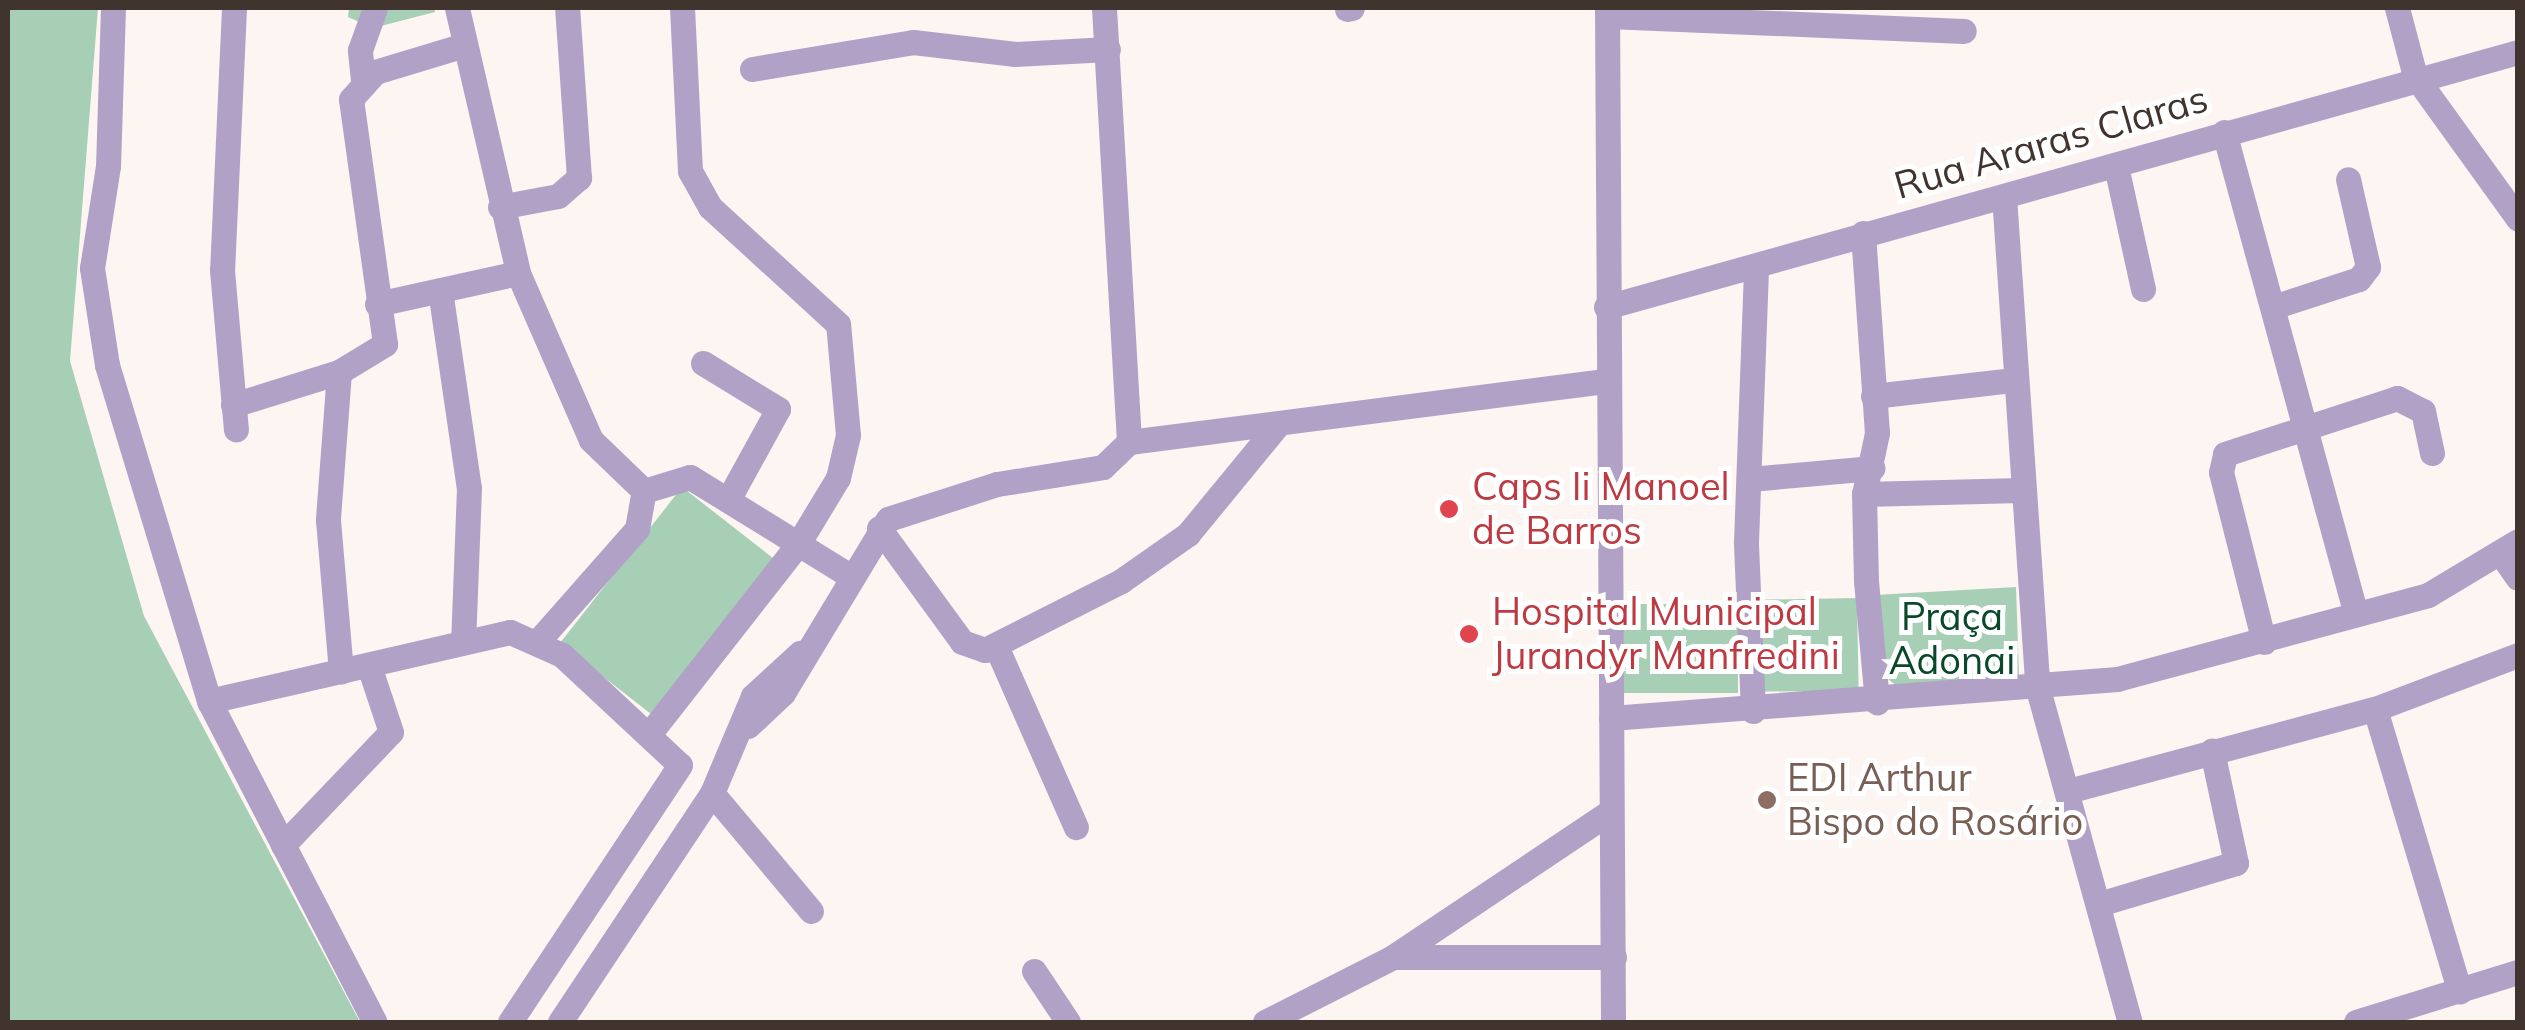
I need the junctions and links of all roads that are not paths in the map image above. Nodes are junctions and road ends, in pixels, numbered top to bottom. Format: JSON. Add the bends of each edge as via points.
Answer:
{"nodes":[{"id":1,"x":113,"y":8,"type":"edge"},
{"id":2,"x":234,"y":8,"type":"edge"},
{"id":3,"x":375,"y":8,"type":"edge"},
{"id":4,"x":457,"y":8,"type":"edge"},
{"id":5,"x":567,"y":8,"type":"edge"},
{"id":6,"x":682,"y":8,"type":"edge"},
{"id":7,"x":1104,"y":8,"type":"edge"},
{"id":8,"x":2397,"y":8,"type":"edge"},
{"id":9,"x":1608,"y":12,"type":"edge"},
{"id":10,"x":1964,"y":30,"type":"dead end"},
{"id":11,"x":461,"y":46,"type":"junction"},
{"id":12,"x":1108,"y":49,"type":"junction"},
{"id":13,"x":2513,"y":60,"type":"edge"},
{"id":14,"x":752,"y":69,"type":"dead end"},
{"id":15,"x":2416,"y":76,"type":"junction"},
{"id":16,"x":363,"y":80,"type":"junction"},
{"id":17,"x":2224,"y":132,"type":"junction"},
{"id":18,"x":2116,"y":166,"type":"junction"},
{"id":19,"x":2348,"y":179,"type":"dead end"},
{"id":20,"x":2004,"y":196,"type":"junction"},
{"id":21,"x":500,"y":207,"type":"junction"},
{"id":22,"x":2518,"y":219,"type":"edge"},
{"id":23,"x":1863,"y":233,"type":"junction"},
{"id":24,"x":1756,"y":265,"type":"junction"},
{"id":25,"x":518,"y":273,"type":"junction"},
{"id":26,"x":2144,"y":289,"type":"dead end"},
{"id":27,"x":440,"y":290,"type":"junction"},
{"id":28,"x":377,"y":304,"type":"junction"},
{"id":29,"x":1606,"y":306,"type":"junction"},
{"id":30,"x":2273,"y":307,"type":"junction"},
{"id":31,"x":703,"y":363,"type":"dead end"},
{"id":32,"x":339,"y":372,"type":"junction"},
{"id":33,"x":2014,"y":380,"type":"junction"},
{"id":34,"x":1607,"y":381,"type":"junction"},
{"id":35,"x":1873,"y":396,"type":"junction"},
{"id":36,"x":1276,"y":426,"type":"junction"},
{"id":37,"x":2305,"y":428,"type":"junction"},
{"id":38,"x":1130,"y":442,"type":"junction"},
{"id":39,"x":2432,"y":453,"type":"dead end"},
{"id":40,"x":1873,"y":468,"type":"junction"},
{"id":41,"x":1750,"y":480,"type":"junction"},
{"id":42,"x":2021,"y":490,"type":"junction"},
{"id":43,"x":644,"y":492,"type":"junction"},
{"id":44,"x":1864,"y":494,"type":"junction"},
{"id":45,"x":728,"y":500,"type":"junction"},
{"id":46,"x":879,"y":528,"type":"junction"},
{"id":47,"x":798,"y":544,"type":"junction"},
{"id":48,"x":2509,"y":548,"type":"edge"},
{"id":49,"x":850,"y":576,"type":"junction"},
{"id":50,"x":2518,"y":578,"type":"edge"},
{"id":51,"x":2356,"y":614,"type":"junction"},
{"id":52,"x":540,"y":640,"type":"junction"},
{"id":53,"x":464,"y":641,"type":"junction"},
{"id":54,"x":2264,"y":642,"type":"junction"},
{"id":55,"x":996,"y":646,"type":"junction"},
{"id":56,"x":2518,"y":655,"type":"edge"},
{"id":57,"x":369,"y":666,"type":"junction"},
{"id":58,"x":341,"y":671,"type":"junction"},
{"id":59,"x":2038,"y":689,"type":"junction"},
{"id":60,"x":209,"y":701,"type":"junction"},
{"id":61,"x":1877,"y":703,"type":"junction"},
{"id":62,"x":2376,"y":709,"type":"junction"},
{"id":63,"x":1753,"y":711,"type":"junction"},
{"id":64,"x":1611,"y":718,"type":"junction"},
{"id":65,"x":650,"y":732,"type":"junction"},
{"id":66,"x":2212,"y":751,"type":"junction"},
{"id":67,"x":2068,"y":792,"type":"junction"},
{"id":68,"x":712,"y":793,"type":"junction"},
{"id":69,"x":1611,"y":811,"type":"junction"},
{"id":70,"x":1076,"y":827,"type":"dead end"},
{"id":71,"x":283,"y":845,"type":"junction"},
{"id":72,"x":2099,"y":904,"type":"junction"},
{"id":73,"x":811,"y":911,"type":"dead end"},
{"id":74,"x":1393,"y":956,"type":"junction"},
{"id":75,"x":1614,"y":957,"type":"junction"},
{"id":76,"x":1034,"y":972,"type":"dead end"},
{"id":77,"x":2518,"y":972,"type":"edge"},
{"id":78,"x":2460,"y":992,"type":"junction"},
{"id":79,"x":566,"y":1019,"type":"edge"},
{"id":80,"x":376,"y":1022,"type":"edge"},
{"id":81,"x":510,"y":1022,"type":"edge"},
{"id":82,"x":1068,"y":1022,"type":"edge"},
{"id":83,"x":1265,"y":1022,"type":"edge"},
{"id":84,"x":1613,"y":1022,"type":"edge"},
{"id":85,"x":2130,"y":1022,"type":"edge"},
{"id":86,"x":2356,"y":1022,"type":"edge"}],
"edges":[{"from":1,"to":60,"type":"street","via":[[93,298]]},
{"from":2,"to":32,"type":"street","via":[[222,255],[234,417]]},
{"from":3,"to":16,"type":"street","via":[[358,66]]},
{"from":4,"to":11,"type":"street"},
{"from":5,"to":21,"type":"street","via":[[579,178],[558,196]]},
{"from":6,"to":47,"type":"street","via":[[690,171],[710,207],[828,310],[844,350],[844,459]]},
{"from":7,"to":12,"type":"street"},
{"from":8,"to":15,"type":"street"},
{"from":9,"to":10,"type":"street"},
{"from":9,"to":29,"type":"street"},
{"from":11,"to":16,"type":"street"},
{"from":11,"to":21,"type":"street"},
{"from":12,"to":14,"type":"street","via":[[1015,54],[914,42]]},
{"from":12,"to":38,"type":"street"},
{"from":13,"to":15,"type":"street","name":"Rua Araras Claras"},
{"from":15,"to":17,"type":"street","name":"Rua Araras Claras"},
{"from":15,"to":22,"type":"street"},
{"from":16,"to":28,"type":"street","via":[[348,113]]},
{"from":17,"to":18,"type":"street","name":"Rua Araras Claras"},
{"from":17,"to":30,"type":"street"},
{"from":18,"to":20,"type":"street","name":"Rua Araras Claras"},
{"from":18,"to":26,"type":"street"},
{"from":19,"to":30,"type":"street","via":[[2368,267],[2358,279]]},
{"from":20,"to":23,"type":"street","name":"Rua Araras Claras"},
{"from":20,"to":33,"type":"street"},
{"from":21,"to":25,"type":"street"},
{"from":23,"to":24,"type":"street","name":"Rua Araras Claras"},
{"from":23,"to":35,"type":"street"},
{"from":24,"to":29,"type":"street","name":"Rua Araras Claras"},
{"from":24,"to":41,"type":"street"},
{"from":25,"to":27,"type":"street"},
{"from":25,"to":43,"type":"street","via":[[591,440]]},
{"from":27,"to":28,"type":"street"},
{"from":27,"to":53,"type":"street","via":[[469,488]]},
{"from":28,"to":32,"type":"street","via":[[385,344]]},
{"from":29,"to":34,"type":"street"},
{"from":30,"to":37,"type":"street"},
{"from":31,"to":45,"type":"street","via":[[778,409]]},
{"from":32,"to":58,"type":"street","via":[[328,520]]},
{"from":33,"to":35,"type":"street"},
{"from":33,"to":42,"type":"street"},
{"from":34,"to":36,"type":"street"},
{"from":34,"to":64,"type":"street"},
{"from":35,"to":40,"type":"street"},
{"from":36,"to":38,"type":"street"},
{"from":36,"to":55,"type":"street","via":[[1188,534]]},
{"from":37,"to":39,"type":"street","via":[[2397,398],[2423,412]]},
{"from":37,"to":51,"type":"street"},
{"from":37,"to":54,"type":"street","via":[[2220,462]]},
{"from":38,"to":46,"type":"street","via":[[1103,467],[950,496]]},
{"from":40,"to":41,"type":"street"},
{"from":40,"to":44,"type":"street"},
{"from":41,"to":63,"type":"street"},
{"from":42,"to":44,"type":"street"},
{"from":42,"to":59,"type":"street"},
{"from":43,"to":45,"type":"street","via":[[683,474]]},
{"from":43,"to":52,"type":"street","via":[[637,529]]},
{"from":44,"to":61,"type":"street"},
{"from":45,"to":47,"type":"street"},
{"from":46,"to":49,"type":"street"},
{"from":46,"to":55,"type":"street","via":[[962,642]]},
{"from":47,"to":49,"type":"street"},
{"from":47,"to":65,"type":"street"},
{"from":48,"to":50,"type":"street"},
{"from":48,"to":51,"type":"street","via":[[2428,595]]},
{"from":49,"to":68,"type":"street","via":[[800,653],[752,696],[748,726]]},
{"from":51,"to":54,"type":"street"},
{"from":52,"to":53,"type":"street","via":[[510,632]]},
{"from":52,"to":65,"type":"street"},
{"from":53,"to":57,"type":"street"},
{"from":54,"to":59,"type":"street"},
{"from":55,"to":70,"type":"street"},
{"from":56,"to":62,"type":"street"},
{"from":57,"to":58,"type":"street"},
{"from":57,"to":71,"type":"street","via":[[391,732]]},
{"from":58,"to":60,"type":"street"},
{"from":59,"to":61,"type":"street"},
{"from":59,"to":67,"type":"street"},
{"from":60,"to":71,"type":"street"},
{"from":61,"to":63,"type":"street"},
{"from":62,"to":66,"type":"street"},
{"from":62,"to":78,"type":"street"},
{"from":63,"to":64,"type":"street"},
{"from":64,"to":69,"type":"street"},
{"from":65,"to":81,"type":"street","via":[[680,764]]},
{"from":66,"to":67,"type":"street"},
{"from":66,"to":72,"type":"street","via":[[2236,864]]},
{"from":67,"to":72,"type":"street"},
{"from":68,"to":73,"type":"street"},
{"from":68,"to":79,"type":"street"},
{"from":69,"to":74,"type":"street"},
{"from":69,"to":75,"type":"street"},
{"from":71,"to":80,"type":"street"},
{"from":72,"to":85,"type":"street"},
{"from":74,"to":75,"type":"street"},
{"from":74,"to":83,"type":"street"},
{"from":75,"to":84,"type":"street"},
{"from":76,"to":82,"type":"street"},
{"from":77,"to":78,"type":"street"},
{"from":78,"to":86,"type":"street"}]}
